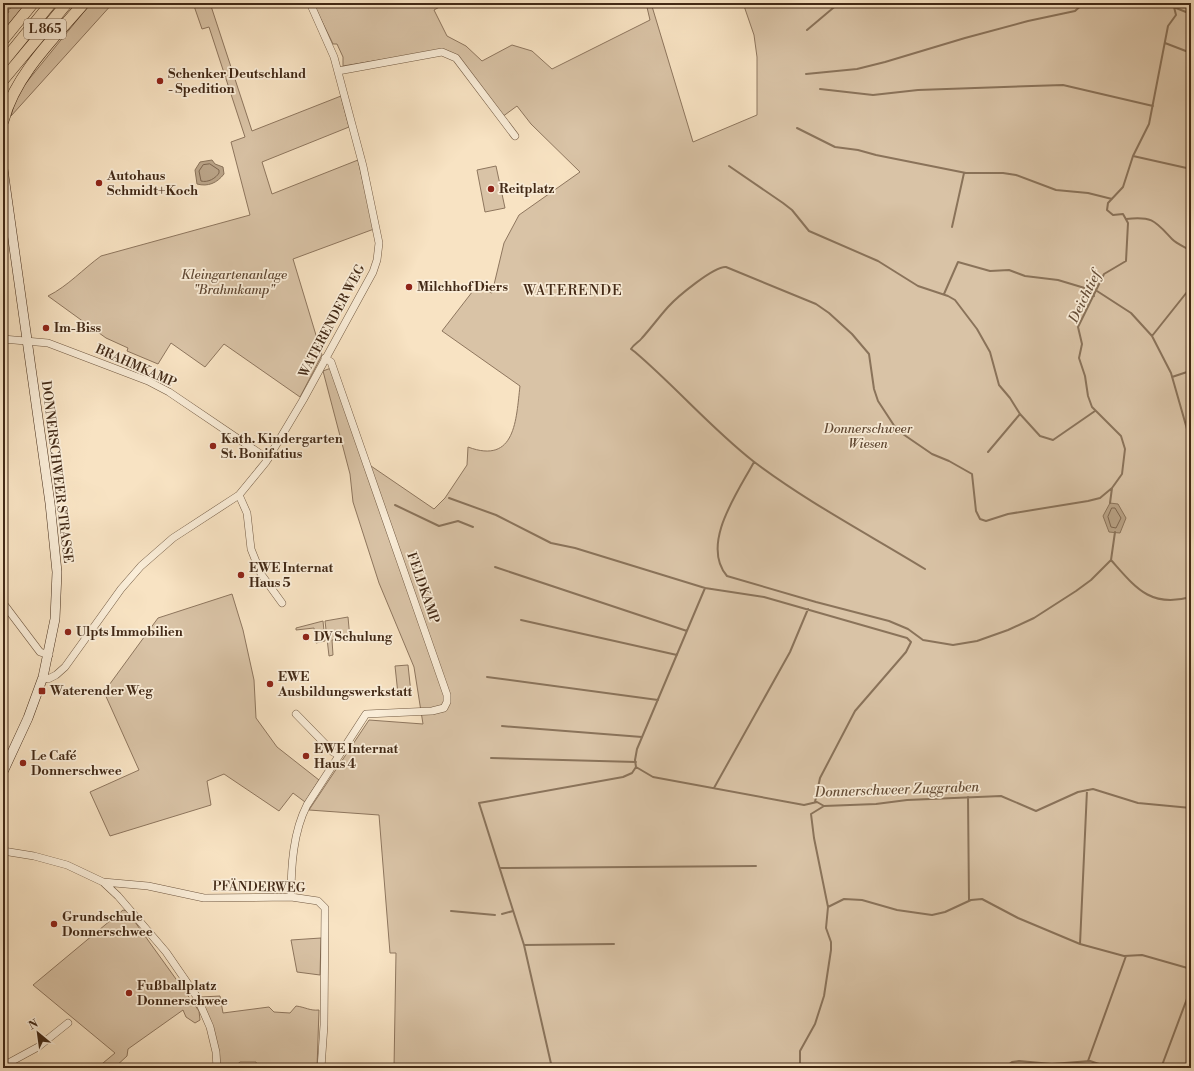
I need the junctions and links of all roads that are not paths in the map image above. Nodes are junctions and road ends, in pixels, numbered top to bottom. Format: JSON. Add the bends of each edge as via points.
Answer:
{"nodes":[{"id":1,"x":34,"y":3,"type":"edge"},
{"id":2,"x":51,"y":3,"type":"edge"},
{"id":3,"x":67,"y":3,"type":"edge"},
{"id":4,"x":84,"y":3,"type":"edge"},
{"id":5,"x":310,"y":3,"type":"edge"},
{"id":6,"x":7,"y":31,"type":"edge"},
{"id":7,"x":3,"y":40,"type":"edge"},
{"id":8,"x":3,"y":62,"type":"edge"},
{"id":9,"x":338,"y":71,"type":"junction"},
{"id":10,"x":3,"y":80,"type":"edge"},
{"id":11,"x":15,"y":87,"type":"junction"},
{"id":12,"x":3,"y":88,"type":"edge"},
{"id":13,"x":3,"y":120,"type":"edge"},
{"id":14,"x":515,"y":136,"type":"dead end"},
{"id":15,"x":3,"y":169,"type":"edge"},
{"id":16,"x":3,"y":340,"type":"edge"},
{"id":17,"x":26,"y":342,"type":"junction"},
{"id":18,"x":325,"y":358,"type":"junction"},
{"id":19,"x":268,"y":459,"type":"junction"},
{"id":20,"x":239,"y":495,"type":"junction"},
{"id":21,"x":3,"y":603,"type":"edge"},
{"id":22,"x":282,"y":603,"type":"dead end"},
{"id":23,"x":49,"y":655,"type":"junction"},
{"id":24,"x":43,"y":677,"type":"junction"},
{"id":25,"x":296,"y":714,"type":"dead end"},
{"id":26,"x":339,"y":755,"type":"junction"},
{"id":27,"x":6,"y":758,"type":"edge"},
{"id":28,"x":3,"y":772,"type":"edge"},
{"id":29,"x":3,"y":851,"type":"edge"},
{"id":30,"x":102,"y":882,"type":"junction"},
{"id":31,"x":291,"y":897,"type":"junction"},
{"id":32,"x":68,"y":1024,"type":"dead end"},
{"id":33,"x":3,"y":1066,"type":"edge"},
{"id":34,"x":217,"y":1068,"type":"edge"},
{"id":35,"x":321,"y":1068,"type":"edge"}],
"edges":[{"from":1,"to":6,"type":"highway"},
{"from":2,"to":8,"type":"highway","number":"L 865"},
{"from":3,"to":10,"type":"highway","number":"L 865"},
{"from":4,"to":11,"type":"highway"},
{"from":5,"to":9,"type":"street","name":"WATERENDER WEG"},
{"from":6,"to":7,"type":"highway"},
{"from":9,"to":14,"type":"street","via":[[442,52],[456,58]]},
{"from":9,"to":18,"type":"street","name":"WATERENDER WEG","via":[[363,166],[379,243],[373,272]]},
{"from":11,"to":12,"type":"highway"},
{"from":11,"to":13,"type":"highway"},
{"from":15,"to":17,"type":"main road","name":"DONNERSCHWEER STRASSE"},
{"from":16,"to":17,"type":"street","name":"BRAHMKAMP"},
{"from":17,"to":19,"type":"street","name":"BRAHMKAMP","via":[[40,341],[59,346],[148,381],[169,392]]},
{"from":17,"to":23,"type":"main road","name":"DONNERSCHWEER STRASSE","via":[[57,565],[55,613]]},
{"from":18,"to":19,"type":"street","name":"WATERENDER WEG"},
{"from":18,"to":26,"type":"street","name":"FELDKAMP","via":[[331,362],[334,369],[447,695],[447,702],[440,710],[366,714]]},
{"from":19,"to":20,"type":"street","name":"WATERENDER WEG"},
{"from":20,"to":22,"type":"street","via":[[247,513],[251,549],[261,574]]},
{"from":20,"to":24,"type":"street","name":"WATERENDER WEG","via":[[173,538],[140,566],[65,667],[48,679]]},
{"from":21,"to":23,"type":"street","via":[[40,652]]},
{"from":23,"to":24,"type":"main road","name":"DONNERSCHWEER STRASSE"},
{"from":24,"to":27,"type":"main road","name":"DONNERSCHWEER STRASSE","via":[[28,718]]},
{"from":25,"to":26,"type":"street"},
{"from":26,"to":31,"type":"street","name":"FELDKAMP","via":[[300,818],[294,849]]},
{"from":27,"to":28,"type":"main road","name":"DONNERSCHWEER STRASSE"},
{"from":29,"to":30,"type":"street","via":[[67,864]]},
{"from":30,"to":31,"type":"street","name":"PFÄNDERWEG","via":[[148,886],[204,898]]},
{"from":30,"to":34,"type":"street","via":[[144,924],[197,997],[210,1028]]},
{"from":31,"to":35,"type":"street","name":"PFÄNDERWEG","via":[[318,901],[325,908]]},
{"from":32,"to":33,"type":"street","via":[[38,1047]]}]}
